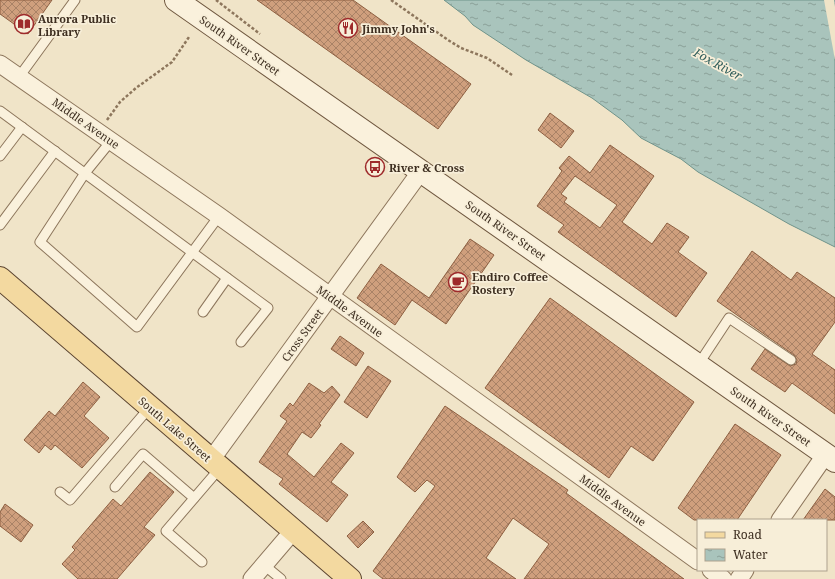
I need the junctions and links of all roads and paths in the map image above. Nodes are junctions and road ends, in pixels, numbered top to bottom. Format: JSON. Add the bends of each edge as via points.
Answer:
{"nodes":[{"id":1,"x":75,"y":0,"type":"edge"},
{"id":2,"x":176,"y":0,"type":"edge"},
{"id":3,"x":391,"y":0,"type":"edge"},
{"id":4,"x":189,"y":37,"type":"dead end"},
{"id":5,"x":0,"y":64,"type":"edge"},
{"id":6,"x":512,"y":75,"type":"dead end"},
{"id":7,"x":19,"y":77,"type":"junction"},
{"id":8,"x":0,"y":111,"type":"edge"},
{"id":9,"x":22,"y":127,"type":"junction"},
{"id":10,"x":105,"y":137,"type":"junction"},
{"id":11,"x":55,"y":151,"type":"junction"},
{"id":12,"x":0,"y":156,"type":"edge"},
{"id":13,"x":421,"y":171,"type":"junction"},
{"id":14,"x":85,"y":173,"type":"junction"},
{"id":15,"x":219,"y":216,"type":"junction"},
{"id":16,"x":0,"y":226,"type":"edge"},
{"id":17,"x":193,"y":252,"type":"junction"},
{"id":18,"x":0,"y":278,"type":"edge"},
{"id":19,"x":227,"y":278,"type":"junction"},
{"id":20,"x":330,"y":296,"type":"junction"},
{"id":21,"x":203,"y":312,"type":"dead end"},
{"id":22,"x":241,"y":342,"type":"dead end"},
{"id":23,"x":791,"y":360,"type":"dead end"},
{"id":24,"x":698,"y":365,"type":"junction"},
{"id":25,"x":150,"y":407,"type":"junction"},
{"id":26,"x":830,"y":457,"type":"edge"},
{"id":27,"x":215,"y":464,"type":"junction"},
{"id":28,"x":115,"y":487,"type":"dead end"},
{"id":29,"x":60,"y":492,"type":"dead end"},
{"id":30,"x":194,"y":498,"type":"junction"},
{"id":31,"x":781,"y":519,"type":"edge"},
{"id":32,"x":294,"y":531,"type":"junction"},
{"id":33,"x":697,"y":560,"type":"edge"},
{"id":34,"x":202,"y":562,"type":"dead end"},
{"id":35,"x":264,"y":564,"type":"junction"},
{"id":36,"x":712,"y":571,"type":"edge"},
{"id":37,"x":252,"y":579,"type":"edge"},
{"id":38,"x":281,"y":579,"type":"edge"},
{"id":39,"x":350,"y":579,"type":"edge"},
{"id":40,"x":723,"y":579,"type":"edge"}],
"edges":[{"from":1,"to":7,"type":"lane"},
{"from":2,"to":13,"type":"street","name":"South River Street"},
{"from":3,"to":6,"type":"path","via":[[448,40],[487,58]]},
{"from":4,"to":10,"type":"path","via":[[172,62],[120,102]]},
{"from":5,"to":7,"type":"street","name":"Middle Avenue"},
{"from":7,"to":10,"type":"street","name":"Middle Avenue"},
{"from":8,"to":9,"type":"lane"},
{"from":9,"to":11,"type":"lane"},
{"from":9,"to":12,"type":"lane"},
{"from":10,"to":14,"type":"lane"},
{"from":10,"to":15,"type":"street","name":"Middle Avenue"},
{"from":11,"to":14,"type":"lane"},
{"from":11,"to":16,"type":"lane"},
{"from":13,"to":20,"type":"street","name":"Cross Street"},
{"from":13,"to":24,"type":"street","name":"South River Street"},
{"from":14,"to":17,"type":"lane"},
{"from":14,"to":17,"type":"lane","via":[[40,242],[137,327]]},
{"from":15,"to":17,"type":"lane"},
{"from":15,"to":20,"type":"street","name":"Middle Avenue"},
{"from":17,"to":19,"type":"lane"},
{"from":18,"to":25,"type":"main road","name":"South Lake Street"},
{"from":19,"to":21,"type":"lane"},
{"from":19,"to":22,"type":"lane","via":[[268,308]]},
{"from":20,"to":27,"type":"street","name":"Cross Street"},
{"from":20,"to":33,"type":"street","name":"Middle Avenue"},
{"from":23,"to":24,"type":"lane","via":[[728,318]]},
{"from":24,"to":26,"type":"street","name":"South River Street"},
{"from":25,"to":27,"type":"main road","name":"South Lake Street"},
{"from":25,"to":29,"type":"lane","via":[[70,500]]},
{"from":26,"to":31,"type":"street"},
{"from":27,"to":30,"type":"lane"},
{"from":27,"to":32,"type":"main road","name":"South Lake Street"},
{"from":28,"to":30,"type":"lane","via":[[143,454]]},
{"from":30,"to":34,"type":"lane","via":[[166,531]]},
{"from":32,"to":35,"type":"street"},
{"from":32,"to":39,"type":"main road","name":"South Lake Street"},
{"from":35,"to":37,"type":"street"},
{"from":35,"to":38,"type":"lane"},
{"from":36,"to":40,"type":"street"}]}
